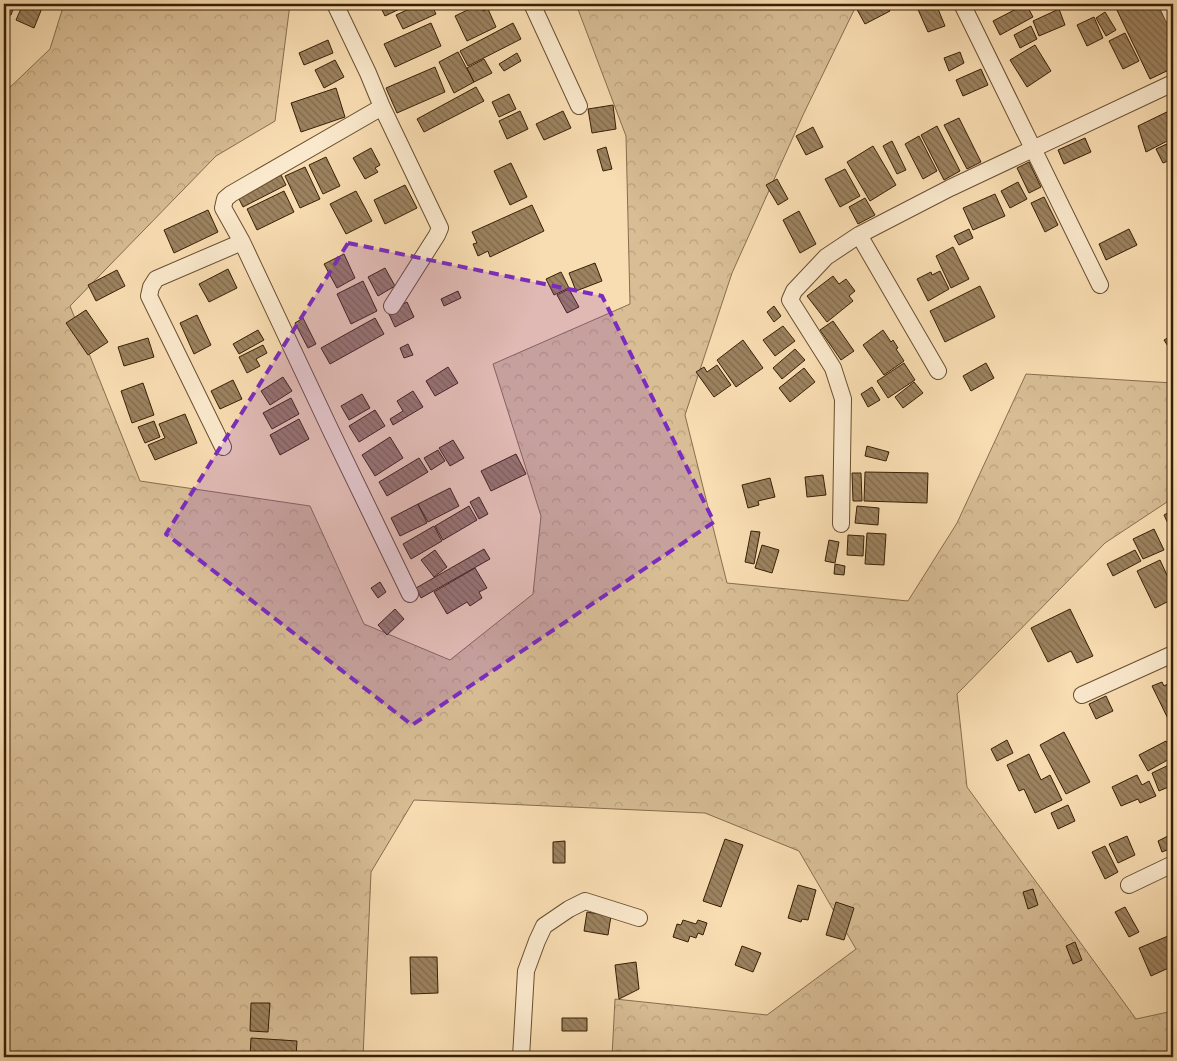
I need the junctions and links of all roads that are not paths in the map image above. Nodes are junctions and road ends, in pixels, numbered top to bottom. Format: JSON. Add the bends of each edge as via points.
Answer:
{"nodes":[{"id":1,"x":335,"y":4,"type":"edge"},
{"id":2,"x":532,"y":4,"type":"edge"},
{"id":3,"x":962,"y":4,"type":"edge"},
{"id":4,"x":1167,"y":4,"type":"edge"},
{"id":5,"x":1173,"y":18,"type":"edge"},
{"id":6,"x":1173,"y":83,"type":"edge"},
{"id":7,"x":579,"y":106,"type":"dead end"},
{"id":8,"x":382,"y":107,"type":"junction"},
{"id":9,"x":1033,"y":148,"type":"junction"},
{"id":10,"x":859,"y":235,"type":"junction"},
{"id":11,"x":242,"y":242,"type":"junction"},
{"id":12,"x":1100,"y":285,"type":"dead end"},
{"id":13,"x":392,"y":306,"type":"dead end"},
{"id":14,"x":938,"y":371,"type":"dead end"},
{"id":15,"x":223,"y":447,"type":"dead end"},
{"id":16,"x":841,"y":524,"type":"dead end"},
{"id":17,"x":410,"y":594,"type":"dead end"},
{"id":18,"x":1173,"y":654,"type":"edge"},
{"id":19,"x":1082,"y":695,"type":"dead end"},
{"id":20,"x":1173,"y":864,"type":"edge"},
{"id":21,"x":1129,"y":885,"type":"dead end"},
{"id":22,"x":639,"y":918,"type":"dead end"},
{"id":23,"x":521,"y":1057,"type":"edge"}],
"edges":[{"from":1,"to":8,"type":"street"},
{"from":2,"to":7,"type":"street"},
{"from":3,"to":9,"type":"street"},
{"from":4,"to":5,"type":"street"},
{"from":6,"to":9,"type":"street"},
{"from":8,"to":11,"type":"street","via":[[225,199],[223,208]]},
{"from":8,"to":13,"type":"street","via":[[440,228]]},
{"from":9,"to":10,"type":"street"},
{"from":9,"to":12,"type":"street"},
{"from":10,"to":14,"type":"street"},
{"from":10,"to":16,"type":"street","via":[[826,257],[794,291],[790,300],[833,368],[843,399]]},
{"from":11,"to":15,"type":"street","via":[[156,279],[149,296]]},
{"from":11,"to":17,"type":"street"},
{"from":18,"to":19,"type":"street"},
{"from":20,"to":21,"type":"street"},
{"from":22,"to":23,"type":"street","via":[[585,901],[544,926],[526,971]]}]}
